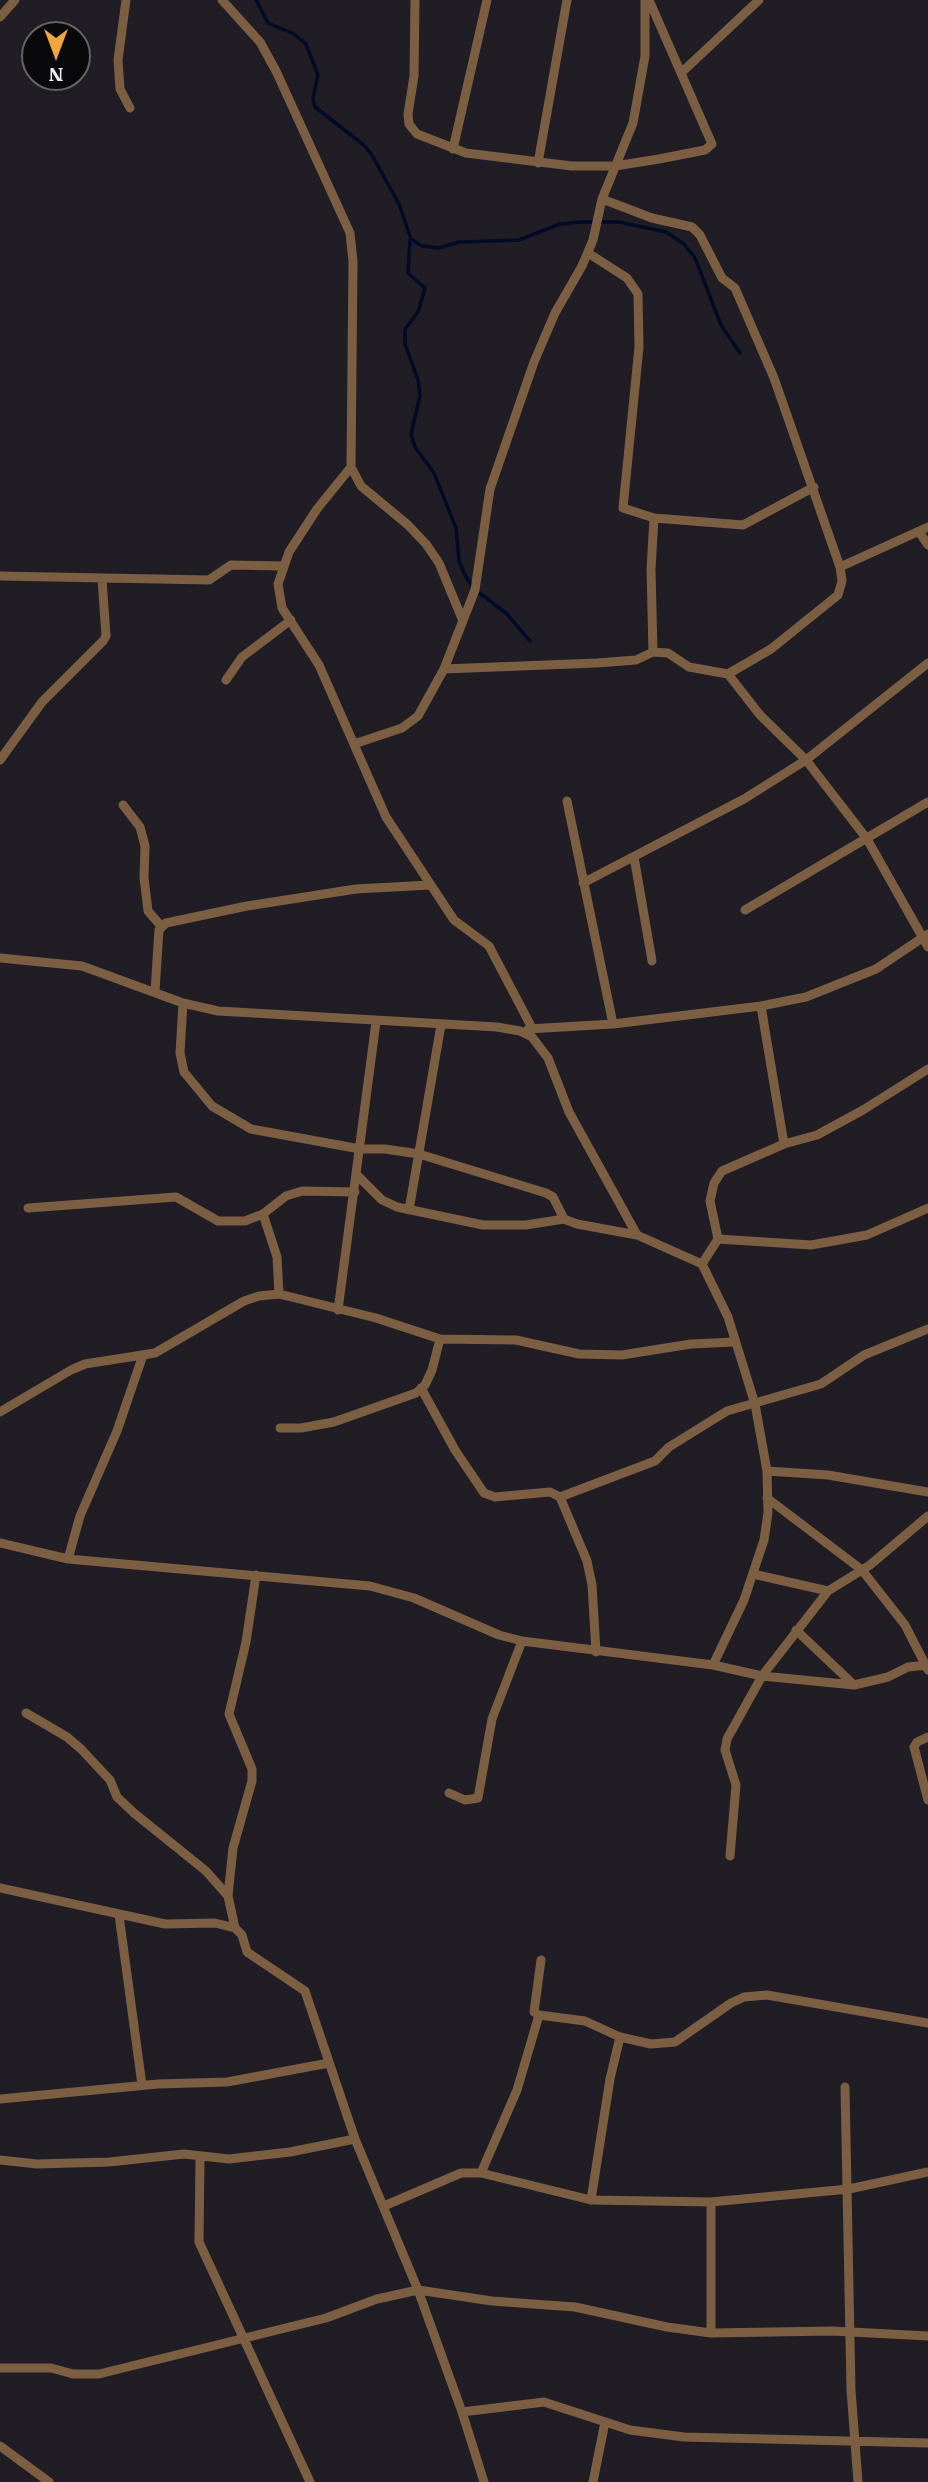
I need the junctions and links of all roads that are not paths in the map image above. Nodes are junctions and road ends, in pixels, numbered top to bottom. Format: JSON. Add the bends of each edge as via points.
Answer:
{"nodes":[{"id":1,"x":15,"y":0,"type":"edge"},
{"id":2,"x":126,"y":0,"type":"edge"},
{"id":3,"x":222,"y":0,"type":"edge"},
{"id":4,"x":415,"y":0,"type":"edge"},
{"id":5,"x":487,"y":0,"type":"edge"},
{"id":6,"x":567,"y":0,"type":"edge"},
{"id":7,"x":647,"y":0,"type":"edge"},
{"id":8,"x":759,"y":0,"type":"edge"},
{"id":9,"x":0,"y":18,"type":"edge"},
{"id":10,"x":681,"y":73,"type":"junction"},
{"id":11,"x":130,"y":108,"type":"dead end"},
{"id":12,"x":453,"y":149,"type":"junction"},
{"id":13,"x":538,"y":163,"type":"junction"},
{"id":14,"x":615,"y":166,"type":"junction"},
{"id":15,"x":602,"y":199,"type":"junction"},
{"id":16,"x":587,"y":253,"type":"junction"},
{"id":17,"x":351,"y":467,"type":"junction"},
{"id":18,"x":814,"y":487,"type":"junction"},
{"id":19,"x":654,"y":517,"type":"junction"},
{"id":20,"x":924,"y":529,"type":"edge"},
{"id":21,"x":928,"y":545,"type":"edge"},
{"id":22,"x":283,"y":566,"type":"junction"},
{"id":23,"x":839,"y":567,"type":"junction"},
{"id":24,"x":0,"y":576,"type":"edge"},
{"id":25,"x":102,"y":579,"type":"junction"},
{"id":26,"x":291,"y":620,"type":"junction"},
{"id":27,"x":463,"y":621,"type":"junction"},
{"id":28,"x":653,"y":652,"type":"junction"},
{"id":29,"x":928,"y":663,"type":"edge"},
{"id":30,"x":444,"y":668,"type":"junction"},
{"id":31,"x":728,"y":674,"type":"junction"},
{"id":32,"x":226,"y":680,"type":"dead end"},
{"id":33,"x":354,"y":744,"type":"junction"},
{"id":34,"x":0,"y":760,"type":"edge"},
{"id":35,"x":806,"y":760,"type":"junction"},
{"id":36,"x":567,"y":801,"type":"dead end"},
{"id":37,"x":928,"y":802,"type":"edge"},
{"id":38,"x":123,"y":805,"type":"dead end"},
{"id":39,"x":867,"y":838,"type":"junction"},
{"id":40,"x":634,"y":858,"type":"junction"},
{"id":41,"x":583,"y":883,"type":"junction"},
{"id":42,"x":430,"y":885,"type":"junction"},
{"id":43,"x":745,"y":910,"type":"dead end"},
{"id":44,"x":161,"y":926,"type":"junction"},
{"id":45,"x":925,"y":936,"type":"edge"},
{"id":46,"x":928,"y":947,"type":"edge"},
{"id":47,"x":0,"y":958,"type":"edge"},
{"id":48,"x":652,"y":961,"type":"dead end"},
{"id":49,"x":155,"y":991,"type":"junction"},
{"id":50,"x":183,"y":1003,"type":"junction"},
{"id":51,"x":761,"y":1006,"type":"junction"},
{"id":52,"x":376,"y":1022,"type":"junction"},
{"id":53,"x":613,"y":1024,"type":"junction"},
{"id":54,"x":441,"y":1025,"type":"junction"},
{"id":55,"x":532,"y":1028,"type":"junction"},
{"id":56,"x":520,"y":1031,"type":"junction"},
{"id":57,"x":928,"y":1069,"type":"edge"},
{"id":58,"x":784,"y":1144,"type":"junction"},
{"id":59,"x":359,"y":1149,"type":"junction"},
{"id":60,"x":419,"y":1154,"type":"junction"},
{"id":61,"x":357,"y":1175,"type":"junction"},
{"id":62,"x":355,"y":1192,"type":"junction"},
{"id":63,"x":28,"y":1208,"type":"dead end"},
{"id":64,"x":928,"y":1208,"type":"edge"},
{"id":65,"x":409,"y":1210,"type":"junction"},
{"id":66,"x":263,"y":1214,"type":"junction"},
{"id":67,"x":564,"y":1219,"type":"junction"},
{"id":68,"x":637,"y":1235,"type":"junction"},
{"id":69,"x":718,"y":1239,"type":"junction"},
{"id":70,"x":702,"y":1264,"type":"junction"},
{"id":71,"x":279,"y":1294,"type":"junction"},
{"id":72,"x":338,"y":1310,"type":"junction"},
{"id":73,"x":928,"y":1329,"type":"edge"},
{"id":74,"x":440,"y":1339,"type":"junction"},
{"id":75,"x":734,"y":1342,"type":"junction"},
{"id":76,"x":143,"y":1355,"type":"junction"},
{"id":77,"x":421,"y":1388,"type":"junction"},
{"id":78,"x":755,"y":1404,"type":"junction"},
{"id":79,"x":0,"y":1412,"type":"edge"},
{"id":80,"x":280,"y":1428,"type":"dead end"},
{"id":81,"x":767,"y":1471,"type":"junction"},
{"id":82,"x":928,"y":1492,"type":"edge"},
{"id":83,"x":560,"y":1497,"type":"junction"},
{"id":84,"x":767,"y":1497,"type":"junction"},
{"id":85,"x":928,"y":1516,"type":"edge"},
{"id":86,"x":0,"y":1543,"type":"edge"},
{"id":87,"x":68,"y":1559,"type":"junction"},
{"id":88,"x":862,"y":1570,"type":"junction"},
{"id":89,"x":753,"y":1574,"type":"junction"},
{"id":90,"x":256,"y":1575,"type":"junction"},
{"id":91,"x":828,"y":1591,"type":"junction"},
{"id":92,"x":796,"y":1630,"type":"junction"},
{"id":93,"x":522,"y":1641,"type":"junction"},
{"id":94,"x":596,"y":1652,"type":"junction"},
{"id":95,"x":713,"y":1665,"type":"junction"},
{"id":96,"x":927,"y":1667,"type":"edge"},
{"id":97,"x":762,"y":1676,"type":"junction"},
{"id":98,"x":854,"y":1685,"type":"junction"},
{"id":99,"x":26,"y":1713,"type":"dead end"},
{"id":100,"x":928,"y":1737,"type":"edge"},
{"id":101,"x":449,"y":1793,"type":"dead end"},
{"id":102,"x":928,"y":1800,"type":"edge"},
{"id":103,"x":730,"y":1856,"type":"dead end"},
{"id":104,"x":0,"y":1888,"type":"edge"},
{"id":105,"x":228,"y":1896,"type":"junction"},
{"id":106,"x":119,"y":1915,"type":"junction"},
{"id":107,"x":236,"y":1928,"type":"junction"},
{"id":108,"x":541,"y":1960,"type":"dead end"},
{"id":109,"x":539,"y":2015,"type":"junction"},
{"id":110,"x":928,"y":2023,"type":"edge"},
{"id":111,"x":620,"y":2037,"type":"junction"},
{"id":112,"x":330,"y":2063,"type":"junction"},
{"id":113,"x":142,"y":2085,"type":"junction"},
{"id":114,"x":845,"y":2087,"type":"dead end"},
{"id":115,"x":0,"y":2099,"type":"edge"},
{"id":116,"x":355,"y":2139,"type":"junction"},
{"id":117,"x":201,"y":2158,"type":"junction"},
{"id":118,"x":0,"y":2160,"type":"edge"},
{"id":119,"x":928,"y":2172,"type":"edge"},
{"id":120,"x":481,"y":2173,"type":"junction"},
{"id":121,"x":849,"y":2189,"type":"junction"},
{"id":122,"x":591,"y":2200,"type":"junction"},
{"id":123,"x":711,"y":2202,"type":"junction"},
{"id":124,"x":384,"y":2206,"type":"junction"},
{"id":125,"x":418,"y":2290,"type":"junction"},
{"id":126,"x":711,"y":2333,"type":"junction"},
{"id":127,"x":851,"y":2333,"type":"junction"},
{"id":128,"x":928,"y":2336,"type":"edge"},
{"id":129,"x":245,"y":2338,"type":"junction"},
{"id":130,"x":0,"y":2368,"type":"edge"},
{"id":131,"x":463,"y":2412,"type":"junction"},
{"id":132,"x":604,"y":2422,"type":"junction"},
{"id":133,"x":856,"y":2442,"type":"junction"},
{"id":134,"x":928,"y":2443,"type":"edge"},
{"id":135,"x":0,"y":2446,"type":"edge"},
{"id":136,"x":49,"y":2482,"type":"edge"},
{"id":137,"x":310,"y":2482,"type":"edge"},
{"id":138,"x":484,"y":2482,"type":"edge"},
{"id":139,"x":593,"y":2482,"type":"edge"},
{"id":140,"x":858,"y":2482,"type":"edge"}],
"edges":[{"from":1,"to":9,"type":"street"},
{"from":2,"to":11,"type":"street","via":[[118,60],[120,89]]},
{"from":3,"to":17,"type":"street","via":[[260,41],[349,233],[354,261]]},
{"from":4,"to":12,"type":"street","via":[[410,124],[418,134]]},
{"from":5,"to":12,"type":"street"},
{"from":6,"to":13,"type":"street"},
{"from":7,"to":10,"type":"street"},
{"from":7,"to":14,"type":"street","via":[[641,87],[633,123]]},
{"from":8,"to":10,"type":"street"},
{"from":10,"to":14,"type":"street","via":[[701,114],[710,148]]},
{"from":12,"to":13,"type":"street"},
{"from":13,"to":14,"type":"street"},
{"from":14,"to":15,"type":"street"},
{"from":15,"to":16,"type":"street"},
{"from":15,"to":18,"type":"street","via":[[652,218],[679,222],[700,235],[711,262],[744,303]]},
{"from":16,"to":19,"type":"street","via":[[628,278],[638,294],[639,347],[623,508]]},
{"from":16,"to":27,"type":"street","via":[[534,362],[490,489],[475,590]]},
{"from":17,"to":22,"type":"street","via":[[317,509]]},
{"from":17,"to":27,"type":"street","via":[[361,486],[426,544]]},
{"from":18,"to":19,"type":"street","via":[[743,525]]},
{"from":18,"to":23,"type":"street"},
{"from":19,"to":28,"type":"street"},
{"from":20,"to":21,"type":"street"},
{"from":20,"to":23,"type":"street"},
{"from":22,"to":25,"type":"street","via":[[231,565],[209,580]]},
{"from":22,"to":26,"type":"street","via":[[278,584],[282,608]]},
{"from":23,"to":31,"type":"street","via":[[838,595],[771,649]]},
{"from":24,"to":25,"type":"street"},
{"from":25,"to":34,"type":"street","via":[[106,636],[42,702]]},
{"from":26,"to":32,"type":"street","via":[[243,657]]},
{"from":26,"to":33,"type":"street","via":[[319,665]]},
{"from":27,"to":30,"type":"street"},
{"from":28,"to":30,"type":"street","via":[[636,660],[597,663]]},
{"from":28,"to":31,"type":"street","via":[[668,653],[689,667]]},
{"from":29,"to":35,"type":"street"},
{"from":30,"to":33,"type":"street","via":[[418,716],[402,728]]},
{"from":31,"to":35,"type":"street","via":[[760,715]]},
{"from":33,"to":42,"type":"street","via":[[386,817]]},
{"from":35,"to":39,"type":"street"},
{"from":35,"to":40,"type":"street"},
{"from":36,"to":41,"type":"street"},
{"from":37,"to":39,"type":"street"},
{"from":38,"to":44,"type":"street","via":[[140,827],[148,911]]},
{"from":39,"to":43,"type":"street"},
{"from":39,"to":45,"type":"street"},
{"from":40,"to":41,"type":"street"},
{"from":40,"to":48,"type":"street"},
{"from":41,"to":53,"type":"street"},
{"from":42,"to":44,"type":"street","via":[[247,906]]},
{"from":42,"to":55,"type":"street","via":[[454,920],[489,946]]},
{"from":44,"to":49,"type":"street"},
{"from":45,"to":46,"type":"street"},
{"from":45,"to":51,"type":"street","via":[[876,969],[842,984]]},
{"from":47,"to":49,"type":"street","via":[[82,966]]},
{"from":49,"to":50,"type":"street"},
{"from":50,"to":52,"type":"street","via":[[247,1015]]},
{"from":50,"to":59,"type":"street","via":[[180,1053],[184,1072],[212,1106],[268,1134]]},
{"from":51,"to":53,"type":"street"},
{"from":51,"to":58,"type":"street"},
{"from":52,"to":54,"type":"street"},
{"from":52,"to":59,"type":"street"},
{"from":53,"to":55,"type":"street"},
{"from":54,"to":56,"type":"street"},
{"from":54,"to":60,"type":"street"},
{"from":55,"to":56,"type":"street"},
{"from":56,"to":68,"type":"street","via":[[532,1037],[548,1058],[569,1112]]},
{"from":57,"to":58,"type":"street","via":[[817,1135]]},
{"from":58,"to":69,"type":"street","via":[[722,1171],[710,1201]]},
{"from":59,"to":60,"type":"street"},
{"from":59,"to":61,"type":"street"},
{"from":60,"to":65,"type":"street"},
{"from":60,"to":67,"type":"street","via":[[546,1193]]},
{"from":61,"to":62,"type":"street"},
{"from":61,"to":65,"type":"street","via":[[382,1200]]},
{"from":62,"to":66,"type":"street","via":[[302,1191],[286,1196]]},
{"from":62,"to":72,"type":"street"},
{"from":63,"to":66,"type":"street","via":[[176,1197],[218,1221],[245,1221]]},
{"from":64,"to":69,"type":"street","via":[[867,1235],[811,1245]]},
{"from":65,"to":67,"type":"street","via":[[483,1225]]},
{"from":66,"to":71,"type":"street","via":[[277,1257]]},
{"from":67,"to":68,"type":"street"},
{"from":68,"to":70,"type":"street"},
{"from":69,"to":70,"type":"street"},
{"from":70,"to":75,"type":"street","via":[[728,1317]]},
{"from":71,"to":72,"type":"street"},
{"from":71,"to":76,"type":"street","via":[[244,1301],[165,1348]]},
{"from":72,"to":74,"type":"street"},
{"from":73,"to":78,"type":"street","via":[[864,1356],[821,1384]]},
{"from":74,"to":75,"type":"street","via":[[516,1340],[600,1356]]},
{"from":74,"to":77,"type":"street","via":[[432,1370]]},
{"from":75,"to":78,"type":"street"},
{"from":76,"to":79,"type":"street","via":[[85,1364]]},
{"from":76,"to":87,"type":"street","via":[[117,1432],[80,1516]]},
{"from":77,"to":80,"type":"street","via":[[334,1422]]},
{"from":77,"to":83,"type":"street","via":[[484,1493],[495,1497],[550,1492]]},
{"from":78,"to":81,"type":"street"},
{"from":78,"to":83,"type":"street","via":[[708,1420],[655,1461]]},
{"from":81,"to":82,"type":"street","via":[[828,1475]]},
{"from":81,"to":84,"type":"street"},
{"from":83,"to":94,"type":"street","via":[[593,1585]]},
{"from":84,"to":88,"type":"street"},
{"from":84,"to":89,"type":"street","via":[[764,1540]]},
{"from":85,"to":88,"type":"street"},
{"from":86,"to":87,"type":"street"},
{"from":87,"to":90,"type":"street"},
{"from":88,"to":91,"type":"street"},
{"from":88,"to":96,"type":"street","via":[[905,1625]]},
{"from":89,"to":91,"type":"street"},
{"from":89,"to":95,"type":"street"},
{"from":90,"to":93,"type":"street","via":[[370,1586],[414,1598]]},
{"from":90,"to":105,"type":"street","via":[[229,1714],[252,1769],[252,1781],[233,1848]]},
{"from":91,"to":92,"type":"street"},
{"from":92,"to":97,"type":"street"},
{"from":92,"to":98,"type":"street"},
{"from":93,"to":94,"type":"street"},
{"from":93,"to":101,"type":"street","via":[[492,1719],[478,1798],[465,1800]]},
{"from":94,"to":95,"type":"street"},
{"from":95,"to":97,"type":"street"},
{"from":96,"to":98,"type":"street"},
{"from":97,"to":98,"type":"street"},
{"from":97,"to":103,"type":"street","via":[[727,1738],[725,1750],[736,1785]]},
{"from":99,"to":105,"type":"street","via":[[68,1737],[110,1780],[117,1797],[206,1871]]},
{"from":100,"to":102,"type":"street","via":[[914,1748]]},
{"from":104,"to":106,"type":"street"},
{"from":105,"to":107,"type":"street"},
{"from":106,"to":107,"type":"street","via":[[166,1924],[215,1923]]},
{"from":106,"to":113,"type":"street"},
{"from":107,"to":112,"type":"street","via":[[247,1952],[305,1991]]},
{"from":108,"to":109,"type":"street","via":[[534,2011]]},
{"from":109,"to":111,"type":"street","via":[[585,2021]]},
{"from":109,"to":120,"type":"street","via":[[517,2090]]},
{"from":110,"to":111,"type":"street","via":[[767,1995],[731,2003],[675,2042],[651,2044]]},
{"from":111,"to":122,"type":"street"},
{"from":112,"to":113,"type":"street","via":[[227,2082]]},
{"from":112,"to":116,"type":"street"},
{"from":113,"to":115,"type":"street"},
{"from":114,"to":121,"type":"street"},
{"from":116,"to":117,"type":"street","via":[[290,2152]]},
{"from":116,"to":124,"type":"street"},
{"from":117,"to":118,"type":"street","via":[[184,2154],[37,2164]]},
{"from":117,"to":129,"type":"street","via":[[200,2242]]},
{"from":119,"to":121,"type":"street"},
{"from":120,"to":122,"type":"street"},
{"from":120,"to":124,"type":"street","via":[[461,2173]]},
{"from":121,"to":123,"type":"street"},
{"from":121,"to":127,"type":"street"},
{"from":122,"to":123,"type":"street"},
{"from":123,"to":126,"type":"street"},
{"from":124,"to":125,"type":"street"},
{"from":125,"to":126,"type":"street","via":[[575,2307]]},
{"from":125,"to":129,"type":"street"},
{"from":125,"to":131,"type":"street"},
{"from":126,"to":127,"type":"street"},
{"from":127,"to":128,"type":"street"},
{"from":127,"to":133,"type":"street"},
{"from":129,"to":130,"type":"street","via":[[99,2374]]},
{"from":129,"to":137,"type":"street"},
{"from":131,"to":132,"type":"street","via":[[544,2402]]},
{"from":131,"to":138,"type":"street"},
{"from":132,"to":133,"type":"street","via":[[684,2437]]},
{"from":132,"to":139,"type":"street"},
{"from":133,"to":134,"type":"street"},
{"from":133,"to":140,"type":"street"},
{"from":135,"to":136,"type":"street"}]}
